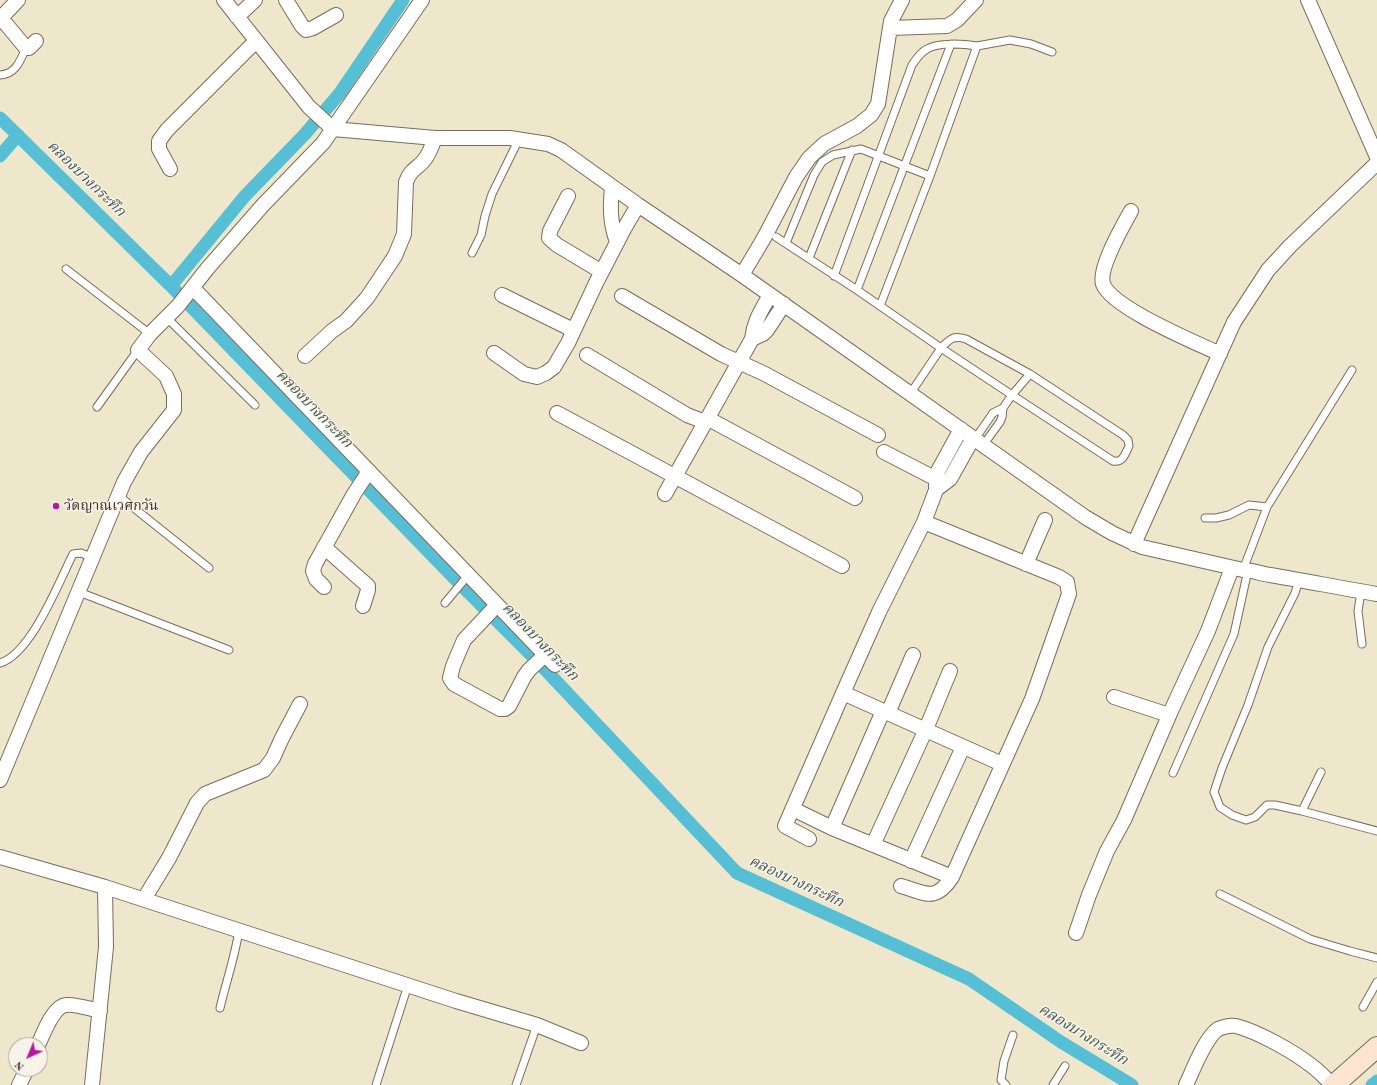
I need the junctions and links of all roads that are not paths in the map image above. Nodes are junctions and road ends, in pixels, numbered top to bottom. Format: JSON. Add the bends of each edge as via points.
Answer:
{"nodes":[{"id":1,"x":18,"y":0,"type":"edge"},
{"id":2,"x":224,"y":0,"type":"edge"},
{"id":3,"x":255,"y":0,"type":"edge"},
{"id":4,"x":286,"y":0,"type":"edge"},
{"id":5,"x":422,"y":0,"type":"edge"},
{"id":6,"x":902,"y":0,"type":"edge"},
{"id":7,"x":976,"y":0,"type":"edge"},
{"id":8,"x":1308,"y":0,"type":"edge"},
{"id":9,"x":336,"y":15,"type":"dead end"},
{"id":10,"x":238,"y":17,"type":"junction"},
{"id":11,"x":0,"y":19,"type":"edge"},
{"id":12,"x":890,"y":28,"type":"junction"},
{"id":13,"x":256,"y":41,"type":"junction"},
{"id":14,"x":31,"y":44,"type":"joint"},
{"id":15,"x":951,"y":44,"type":"junction"},
{"id":16,"x":977,"y":46,"type":"junction"},
{"id":17,"x":1052,"y":52,"type":"dead end"},
{"id":18,"x":0,"y":75,"type":"edge"},
{"id":19,"x":329,"y":125,"type":"junction"},
{"id":20,"x":435,"y":138,"type":"junction"},
{"id":21,"x":519,"y":138,"type":"junction"},
{"id":22,"x":852,"y":150,"type":"junction"},
{"id":23,"x":879,"y":156,"type":"junction"},
{"id":24,"x":1377,"y":157,"type":"edge"},
{"id":25,"x":1377,"y":163,"type":"edge"},
{"id":26,"x":905,"y":166,"type":"junction"},
{"id":27,"x":170,"y":169,"type":"dead end"},
{"id":28,"x":930,"y":176,"type":"junction"},
{"id":29,"x":612,"y":186,"type":"junction"},
{"id":30,"x":568,"y":196,"type":"dead end"},
{"id":31,"x":638,"y":205,"type":"junction"},
{"id":32,"x":1131,"y":211,"type":"dead end"},
{"id":33,"x":776,"y":237,"type":"dead end"},
{"id":34,"x":617,"y":242,"type":"junction"},
{"id":35,"x":786,"y":242,"type":"junction"},
{"id":36,"x":472,"y":253,"type":"dead end"},
{"id":37,"x":809,"y":258,"type":"junction"},
{"id":38,"x":66,"y":269,"type":"dead end"},
{"id":39,"x":602,"y":272,"type":"junction"},
{"id":40,"x":742,"y":275,"type":"junction"},
{"id":41,"x":834,"y":276,"type":"junction"},
{"id":42,"x":857,"y":290,"type":"junction"},
{"id":43,"x":190,"y":291,"type":"junction"},
{"id":44,"x":502,"y":295,"type":"dead end"},
{"id":45,"x":770,"y":295,"type":"junction"},
{"id":46,"x":622,"y":296,"type":"dead end"},
{"id":47,"x":784,"y":304,"type":"junction"},
{"id":48,"x":880,"y":306,"type":"junction"},
{"id":49,"x":166,"y":317,"type":"junction"},
{"id":50,"x":573,"y":330,"type":"junction"},
{"id":51,"x":150,"y":334,"type":"junction"},
{"id":52,"x":752,"y":339,"type":"junction"},
{"id":53,"x":940,"y":348,"type":"junction"},
{"id":54,"x":138,"y":350,"type":"junction"},
{"id":55,"x":494,"y":353,"type":"dead end"},
{"id":56,"x":1220,"y":354,"type":"junction"},
{"id":57,"x":305,"y":356,"type":"dead end"},
{"id":58,"x":588,"y":356,"type":"dead end"},
{"id":59,"x":739,"y":362,"type":"junction"},
{"id":60,"x":1352,"y":370,"type":"dead end"},
{"id":61,"x":1030,"y":374,"type":"junction"},
{"id":62,"x":910,"y":394,"type":"junction"},
{"id":63,"x":1012,"y":395,"type":"junction"},
{"id":64,"x":255,"y":404,"type":"dead end"},
{"id":65,"x":97,"y":407,"type":"dead end"},
{"id":66,"x":1003,"y":408,"type":"junction"},
{"id":67,"x":557,"y":413,"type":"dead end"},
{"id":68,"x":706,"y":420,"type":"junction"},
{"id":69,"x":961,"y":429,"type":"junction"},
{"id":70,"x":878,"y":435,"type":"dead end"},
{"id":71,"x":977,"y":441,"type":"junction"},
{"id":72,"x":884,"y":452,"type":"dead end"},
{"id":73,"x":366,"y":475,"type":"junction"},
{"id":74,"x":675,"y":476,"type":"junction"},
{"id":75,"x":939,"y":484,"type":"junction"},
{"id":76,"x":665,"y":494,"type":"dead end"},
{"id":77,"x":119,"y":496,"type":"junction"},
{"id":78,"x":855,"y":498,"type":"dead end"},
{"id":79,"x":1268,"y":507,"type":"junction"},
{"id":80,"x":1205,"y":518,"type":"dead end"},
{"id":81,"x":1045,"y":520,"type":"dead end"},
{"id":82,"x":924,"y":522,"type":"junction"},
{"id":83,"x":1134,"y":544,"type":"junction"},
{"id":84,"x":324,"y":547,"type":"junction"},
{"id":85,"x":93,"y":558,"type":"junction"},
{"id":86,"x":1026,"y":564,"type":"junction"},
{"id":87,"x":842,"y":566,"type":"dead end"},
{"id":88,"x":208,"y":568,"type":"dead end"},
{"id":89,"x":1241,"y":569,"type":"junction"},
{"id":90,"x":466,"y":576,"type":"junction"},
{"id":91,"x":1299,"y":580,"type":"junction"},
{"id":92,"x":324,"y":587,"type":"dead end"},
{"id":93,"x":78,"y":592,"type":"junction"},
{"id":94,"x":1362,"y":592,"type":"junction"},
{"id":95,"x":1377,"y":594,"type":"edge"},
{"id":96,"x":445,"y":603,"type":"dead end"},
{"id":97,"x":363,"y":606,"type":"dead end"},
{"id":98,"x":496,"y":607,"type":"junction"},
{"id":99,"x":1362,"y":644,"type":"dead end"},
{"id":100,"x":229,"y":650,"type":"dead end"},
{"id":101,"x":913,"y":655,"type":"dead end"},
{"id":102,"x":0,"y":663,"type":"edge"},
{"id":103,"x":950,"y":671,"type":"dead end"},
{"id":104,"x":843,"y":692,"type":"junction"},
{"id":105,"x":1114,"y":697,"type":"dead end"},
{"id":106,"x":300,"y":704,"type":"dead end"},
{"id":107,"x":886,"y":712,"type":"junction"},
{"id":108,"x":1169,"y":715,"type":"junction"},
{"id":109,"x":926,"y":729,"type":"junction"},
{"id":110,"x":963,"y":747,"type":"junction"},
{"id":111,"x":1002,"y":764,"type":"junction"},
{"id":112,"x":1322,"y":772,"type":"dead end"},
{"id":113,"x":1173,"y":773,"type":"dead end"},
{"id":114,"x":0,"y":780,"type":"edge"},
{"id":115,"x":793,"y":809,"type":"junction"},
{"id":116,"x":1302,"y":811,"type":"junction"},
{"id":117,"x":832,"y":828,"type":"junction"},
{"id":118,"x":1377,"y":831,"type":"edge"},
{"id":119,"x":809,"y":839,"type":"dead end"},
{"id":120,"x":873,"y":845,"type":"junction"},
{"id":121,"x":0,"y":857,"type":"edge"},
{"id":122,"x":911,"y":861,"type":"junction"},
{"id":123,"x":952,"y":878,"type":"junction"},
{"id":124,"x":901,"y":886,"type":"dead end"},
{"id":125,"x":106,"y":887,"type":"junction"},
{"id":126,"x":1220,"y":894,"type":"dead end"},
{"id":127,"x":144,"y":899,"type":"junction"},
{"id":128,"x":239,"y":930,"type":"junction"},
{"id":129,"x":1076,"y":933,"type":"dead end"},
{"id":130,"x":1377,"y":958,"type":"edge"},
{"id":131,"x":1377,"y":982,"type":"edge"},
{"id":132,"x":408,"y":985,"type":"junction"},
{"id":133,"x":1363,"y":1007,"type":"dead end"},
{"id":134,"x":220,"y":1008,"type":"dead end"},
{"id":135,"x":100,"y":1011,"type":"junction"},
{"id":136,"x":537,"y":1025,"type":"junction"},
{"id":137,"x":1013,"y":1035,"type":"dead end"},
{"id":138,"x":42,"y":1037,"type":"edge"},
{"id":139,"x":581,"y":1043,"type":"dead end"},
{"id":140,"x":1377,"y":1047,"type":"edge"},
{"id":141,"x":1065,"y":1066,"type":"dead end"},
{"id":142,"x":92,"y":1085,"type":"edge"},
{"id":143,"x":376,"y":1085,"type":"edge"},
{"id":144,"x":516,"y":1085,"type":"edge"},
{"id":145,"x":1006,"y":1085,"type":"edge"},
{"id":146,"x":1053,"y":1085,"type":"edge"},
{"id":147,"x":1186,"y":1085,"type":"edge"},
{"id":148,"x":1333,"y":1085,"type":"edge"}],
"edges":[{"from":1,"to":11,"type":"street"},
{"from":2,"to":10,"type":"street"},
{"from":3,"to":10,"type":"street"},
{"from":4,"to":9,"type":"street","via":[[306,30]]},
{"from":5,"to":19,"type":"street"},
{"from":6,"to":12,"type":"street"},
{"from":7,"to":12,"type":"street","via":[[957,20],[947,26]]},
{"from":8,"to":24,"type":"street"},
{"from":10,"to":13,"type":"street"},
{"from":11,"to":14,"type":"street"},
{"from":12,"to":40,"type":"street","via":[[878,104],[871,115],[857,126],[824,144],[809,158]]},
{"from":13,"to":19,"type":"street","via":[[309,107]]},
{"from":13,"to":27,"type":"street","via":[[159,141],[159,149]]},
{"from":14,"to":18,"type":"lane","via":[[12,72]]},
{"from":15,"to":16,"type":"lane"},
{"from":15,"to":23,"type":"lane","via":[[928,48],[912,65]]},
{"from":15,"to":26,"type":"lane"},
{"from":16,"to":17,"type":"lane","via":[[1010,40]]},
{"from":16,"to":28,"type":"lane"},
{"from":19,"to":20,"type":"street"},
{"from":19,"to":43,"type":"street","via":[[323,143],[263,205]]},
{"from":20,"to":21,"type":"street"},
{"from":20,"to":57,"type":"street","via":[[425,160],[408,175],[404,234],[395,256],[367,298],[346,321]]},
{"from":21,"to":29,"type":"street","via":[[548,144],[561,150]]},
{"from":21,"to":36,"type":"lane","via":[[492,194],[481,236]]},
{"from":22,"to":23,"type":"lane","via":[[861,149]]},
{"from":22,"to":35,"type":"lane","via":[[833,155],[822,162]]},
{"from":22,"to":37,"type":"lane"},
{"from":23,"to":26,"type":"lane"},
{"from":23,"to":41,"type":"lane"},
{"from":25,"to":56,"type":"street","via":[[1268,270],[1234,322]]},
{"from":26,"to":28,"type":"lane"},
{"from":26,"to":42,"type":"lane"},
{"from":28,"to":48,"type":"lane"},
{"from":29,"to":31,"type":"street"},
{"from":29,"to":34,"type":"street","via":[[612,230]]},
{"from":30,"to":39,"type":"street","via":[[549,238]]},
{"from":31,"to":34,"type":"street"},
{"from":31,"to":40,"type":"street"},
{"from":32,"to":56,"type":"street","via":[[1103,270],[1103,283],[1121,303],[1160,326]]},
{"from":33,"to":35,"type":"lane"},
{"from":34,"to":39,"type":"street"},
{"from":35,"to":37,"type":"lane"},
{"from":37,"to":41,"type":"lane"},
{"from":38,"to":51,"type":"lane"},
{"from":39,"to":50,"type":"street"},
{"from":40,"to":45,"type":"street"},
{"from":41,"to":42,"type":"lane"},
{"from":42,"to":48,"type":"lane"},
{"from":43,"to":49,"type":"street"},
{"from":43,"to":73,"type":"street"},
{"from":44,"to":50,"type":"street"},
{"from":45,"to":47,"type":"street"},
{"from":45,"to":52,"type":"street","via":[[756,319]]},
{"from":46,"to":59,"type":"street","via":[[720,354]]},
{"from":47,"to":52,"type":"street","via":[[764,334]]},
{"from":47,"to":62,"type":"street"},
{"from":48,"to":53,"type":"lane"},
{"from":49,"to":51,"type":"street"},
{"from":49,"to":64,"type":"lane"},
{"from":50,"to":55,"type":"street","via":[[554,367],[537,377],[524,374]]},
{"from":51,"to":54,"type":"street"},
{"from":52,"to":59,"type":"street"},
{"from":53,"to":61,"type":"lane","via":[[950,339],[966,339]]},
{"from":53,"to":62,"type":"lane"},
{"from":53,"to":63,"type":"lane"},
{"from":54,"to":65,"type":"lane"},
{"from":54,"to":77,"type":"street","via":[[166,376],[174,394],[174,410],[141,452]]},
{"from":56,"to":83,"type":"street"},
{"from":58,"to":68,"type":"street","via":[[688,415]]},
{"from":59,"to":68,"type":"street"},
{"from":59,"to":70,"type":"street"},
{"from":60,"to":79,"type":"lane"},
{"from":61,"to":63,"type":"lane"},
{"from":61,"to":63,"type":"lane","via":[[1123,435],[1129,446],[1121,461],[1113,461]]},
{"from":62,"to":69,"type":"street"},
{"from":63,"to":66,"type":"lane"},
{"from":66,"to":71,"type":"lane","via":[[993,413]]},
{"from":66,"to":71,"type":"lane","via":[[1000,422]]},
{"from":67,"to":74,"type":"street"},
{"from":68,"to":74,"type":"street"},
{"from":68,"to":78,"type":"street"},
{"from":69,"to":71,"type":"street"},
{"from":69,"to":75,"type":"street","via":[[938,470]]},
{"from":71,"to":75,"type":"street","via":[[954,472]]},
{"from":71,"to":83,"type":"street","via":[[1085,517]]},
{"from":72,"to":75,"type":"street"},
{"from":73,"to":84,"type":"street"},
{"from":73,"to":90,"type":"street"},
{"from":74,"to":76,"type":"street"},
{"from":74,"to":87,"type":"street"},
{"from":75,"to":82,"type":"street"},
{"from":77,"to":85,"type":"street"},
{"from":77,"to":88,"type":"lane"},
{"from":79,"to":80,"type":"lane","via":[[1249,506],[1230,515]]},
{"from":79,"to":89,"type":"lane"},
{"from":81,"to":86,"type":"street"},
{"from":82,"to":86,"type":"street"},
{"from":82,"to":104,"type":"street"},
{"from":83,"to":89,"type":"street"},
{"from":84,"to":92,"type":"street","via":[[312,571]]},
{"from":84,"to":97,"type":"street","via":[[368,586]]},
{"from":85,"to":93,"type":"street"},
{"from":85,"to":102,"type":"lane","via":[[81,553],[73,554],[27,642],[14,655]]},
{"from":86,"to":111,"type":"street","via":[[1067,582],[1069,594],[1032,699]]},
{"from":89,"to":91,"type":"street"},
{"from":89,"to":108,"type":"street","via":[[1208,631]]},
{"from":89,"to":113,"type":"lane","via":[[1234,634]]},
{"from":90,"to":96,"type":"lane"},
{"from":90,"to":98,"type":"street"},
{"from":91,"to":94,"type":"street"},
{"from":91,"to":116,"type":"lane","via":[[1268,647],[1214,792],[1220,807],[1246,820],[1255,817],[1267,805]]},
{"from":93,"to":100,"type":"lane"},
{"from":93,"to":114,"type":"street"},
{"from":94,"to":95,"type":"street"},
{"from":94,"to":99,"type":"lane","via":[[1358,611]]},
{"from":98,"to":98,"type":"street","via":[[464,640],[450,678],[454,684],[500,709],[505,709],[529,670],[548,660]]},
{"from":101,"to":107,"type":"street"},
{"from":103,"to":109,"type":"street"},
{"from":104,"to":107,"type":"street"},
{"from":104,"to":115,"type":"street"},
{"from":105,"to":108,"type":"street"},
{"from":106,"to":127,"type":"street","via":[[273,758],[264,770],[205,794],[196,803],[169,858]]},
{"from":107,"to":109,"type":"street"},
{"from":107,"to":117,"type":"street"},
{"from":108,"to":129,"type":"street","via":[[1124,820],[1107,851]]},
{"from":109,"to":110,"type":"street"},
{"from":109,"to":120,"type":"street"},
{"from":110,"to":111,"type":"street"},
{"from":110,"to":122,"type":"street"},
{"from":111,"to":123,"type":"street"},
{"from":112,"to":116,"type":"lane"},
{"from":115,"to":117,"type":"street"},
{"from":115,"to":119,"type":"street","via":[[785,826]]},
{"from":116,"to":118,"type":"lane"},
{"from":117,"to":120,"type":"street"},
{"from":120,"to":122,"type":"street"},
{"from":121,"to":125,"type":"street"},
{"from":122,"to":123,"type":"street"},
{"from":123,"to":124,"type":"street","via":[[945,888],[933,894]]},
{"from":125,"to":127,"type":"street"},
{"from":125,"to":135,"type":"street","via":[[106,947]]},
{"from":126,"to":130,"type":"lane","via":[[1310,939]]},
{"from":127,"to":128,"type":"street"},
{"from":128,"to":132,"type":"street"},
{"from":128,"to":134,"type":"lane"},
{"from":131,"to":133,"type":"lane"},
{"from":132,"to":136,"type":"street"},
{"from":132,"to":143,"type":"lane"},
{"from":135,"to":138,"type":"street","via":[[66,1005],[59,1008]]},
{"from":135,"to":142,"type":"street"},
{"from":136,"to":139,"type":"street"},
{"from":136,"to":144,"type":"lane"},
{"from":137,"to":145,"type":"lane","via":[[1001,1080]]},
{"from":140,"to":148,"type":"main road"},
{"from":141,"to":146,"type":"lane"},
{"from":147,"to":148,"type":"street","via":[[1210,1038],[1218,1030],[1235,1026],[1261,1036],[1313,1066]]}]}
